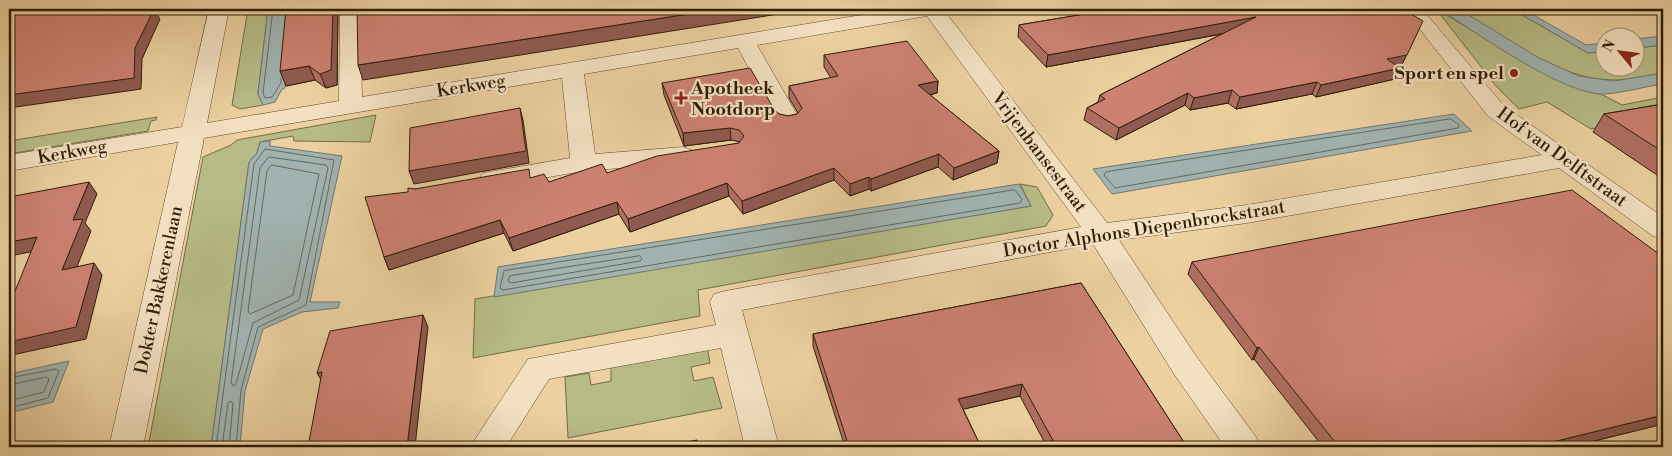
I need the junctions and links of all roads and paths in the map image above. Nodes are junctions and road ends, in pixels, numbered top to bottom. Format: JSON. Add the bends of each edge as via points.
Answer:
{"nodes":[{"id":1,"x":219,"y":9,"type":"edge"},
{"id":2,"x":350,"y":9,"type":"edge"},
{"id":3,"x":932,"y":9,"type":"edge"},
{"id":4,"x":1410,"y":9,"type":"edge"},
{"id":5,"x":843,"y":16,"type":"edge"},
{"id":6,"x":744,"y":40,"type":"junction"},
{"id":7,"x":572,"y":69,"type":"junction"},
{"id":8,"x":351,"y":105,"type":"junction"},
{"id":9,"x":788,"y":120,"type":"edge"},
{"id":10,"x":191,"y":132,"type":"junction"},
{"id":11,"x":704,"y":153,"type":"edge"},
{"id":12,"x":1564,"y":158,"type":"junction"},
{"id":13,"x":9,"y":163,"type":"edge"},
{"id":14,"x":583,"y":163,"type":"junction"},
{"id":15,"x":466,"y":184,"type":"edge"},
{"id":16,"x":1663,"y":230,"type":"edge"},
{"id":17,"x":1100,"y":233,"type":"junction"},
{"id":18,"x":732,"y":334,"type":"junction"},
{"id":19,"x":126,"y":447,"type":"edge"},
{"id":20,"x":487,"y":447,"type":"edge"},
{"id":21,"x":762,"y":447,"type":"edge"},
{"id":22,"x":1244,"y":447,"type":"edge"}],
"edges":[{"from":1,"to":10,"type":"street","name":"Dokter Bakkerenlaan"},
{"from":2,"to":8,"type":"street"},
{"from":3,"to":5,"type":"street","name":"Kerkweg"},
{"from":3,"to":17,"type":"street","name":"Vrijenbansestraat"},
{"from":4,"to":12,"type":"street","name":"Hof van Delftstraat","via":[[1422,19],[1496,111]]},
{"from":5,"to":6,"type":"street","name":"Kerkweg"},
{"from":6,"to":7,"type":"street","name":"Kerkweg"},
{"from":6,"to":9,"type":"street"},
{"from":7,"to":8,"type":"street","name":"Kerkweg"},
{"from":7,"to":14,"type":"street"},
{"from":8,"to":10,"type":"street","name":"Kerkweg"},
{"from":10,"to":13,"type":"street","name":"Kerkweg"},
{"from":10,"to":19,"type":"street","name":"Dokter Bakkerenlaan"},
{"from":11,"to":14,"type":"street","via":[[651,160]]},
{"from":12,"to":16,"type":"street","name":"Hof van Delftstraat"},
{"from":12,"to":17,"type":"street","name":"Doctor Alphons Diepenbrockstraat","via":[[1247,214]]},
{"from":14,"to":15,"type":"street"},
{"from":17,"to":18,"type":"street","name":"Doctor Alphons Diepenbrockstraat","via":[[725,302]]},
{"from":17,"to":22,"type":"street","name":"Vrijenbansestraat","via":[[1185,365]]},
{"from":18,"to":20,"type":"street","via":[[539,368]]},
{"from":18,"to":21,"type":"street"}]}
